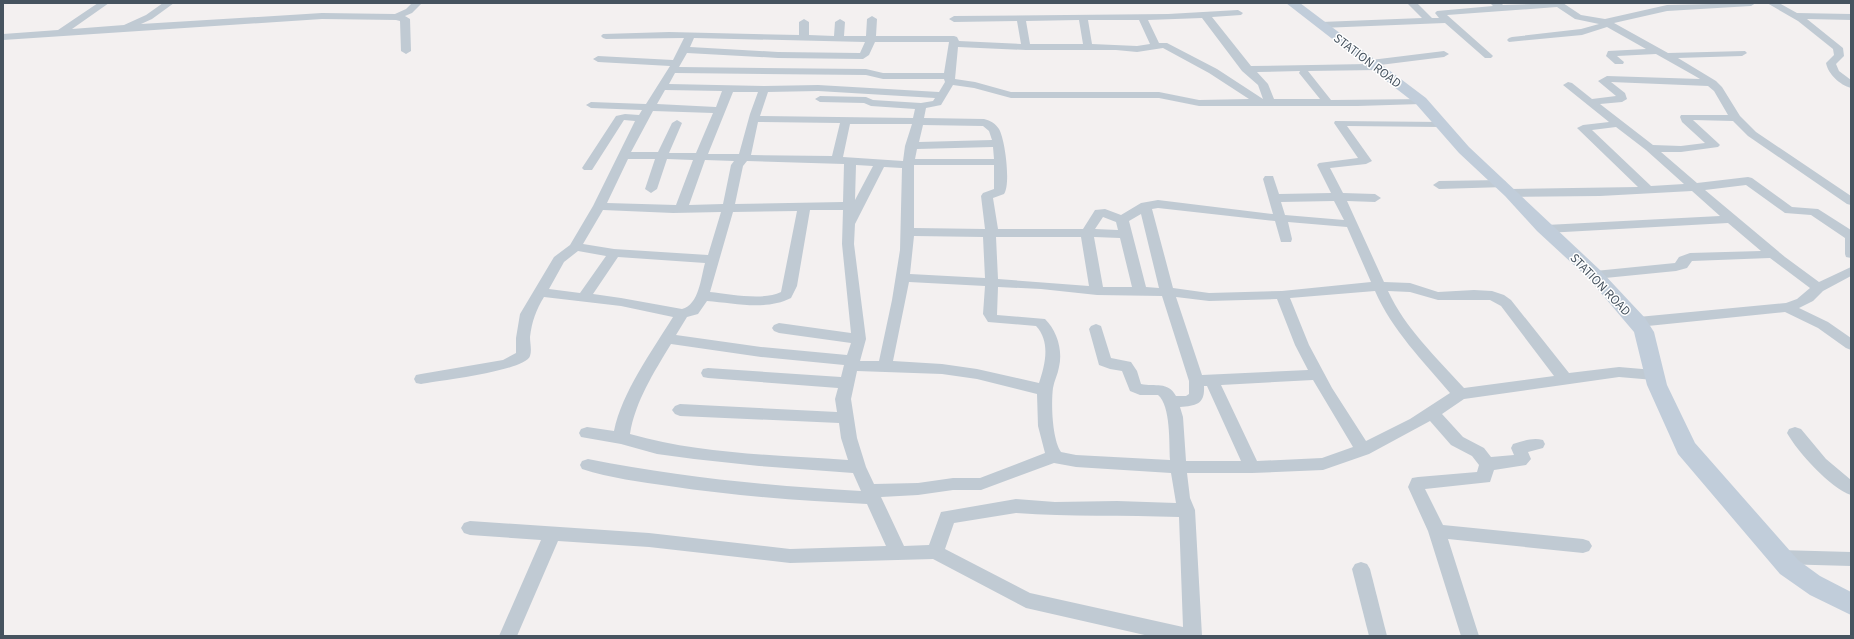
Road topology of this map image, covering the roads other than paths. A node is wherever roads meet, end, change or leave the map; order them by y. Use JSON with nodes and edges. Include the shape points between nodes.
{"nodes":[{"id":1,"x":104,"y":3,"type":"edge"},
{"id":2,"x":169,"y":3,"type":"edge"},
{"id":3,"x":417,"y":3,"type":"edge"},
{"id":4,"x":1292,"y":3,"type":"edge"},
{"id":5,"x":1412,"y":3,"type":"edge"},
{"id":6,"x":1452,"y":3,"type":"edge"},
{"id":7,"x":1751,"y":3,"type":"edge"},
{"id":8,"x":1772,"y":3,"type":"edge"},
{"id":9,"x":1558,"y":4,"type":"edge"},
{"id":10,"x":1498,"y":6,"type":"edge"},
{"id":11,"x":1462,"y":11,"type":"junction"},
{"id":12,"x":1238,"y":14,"type":"dead end"},
{"id":13,"x":1205,"y":15,"type":"junction"},
{"id":14,"x":1795,"y":16,"type":"junction"},
{"id":15,"x":396,"y":17,"type":"junction"},
{"id":16,"x":1142,"y":17,"type":"junction"},
{"id":17,"x":1021,"y":18,"type":"junction"},
{"id":18,"x":1083,"y":18,"type":"junction"},
{"id":19,"x":1851,"y":18,"type":"edge"},
{"id":20,"x":872,"y":19,"type":"dead end"},
{"id":21,"x":954,"y":19,"type":"dead end"},
{"id":22,"x":1447,"y":20,"type":"junction"},
{"id":23,"x":1430,"y":21,"type":"junction"},
{"id":24,"x":804,"y":22,"type":"dead end"},
{"id":25,"x":840,"y":22,"type":"dead end"},
{"id":26,"x":1605,"y":22,"type":"junction"},
{"id":27,"x":1321,"y":25,"type":"junction"},
{"id":28,"x":126,"y":28,"type":"junction"},
{"id":29,"x":61,"y":32,"type":"junction"},
{"id":30,"x":3,"y":36,"type":"edge"},
{"id":31,"x":804,"y":38,"type":"junction"},
{"id":32,"x":839,"y":39,"type":"junction"},
{"id":33,"x":870,"y":39,"type":"junction"},
{"id":34,"x":603,"y":40,"type":"dead end"},
{"id":35,"x":1512,"y":40,"type":"dead end"},
{"id":36,"x":954,"y":42,"type":"junction"},
{"id":37,"x":1156,"y":46,"type":"junction"},
{"id":38,"x":1026,"y":47,"type":"junction"},
{"id":39,"x":1088,"y":47,"type":"junction"},
{"id":40,"x":406,"y":50,"type":"dead end"},
{"id":41,"x":682,"y":53,"type":"junction"},
{"id":42,"x":1742,"y":53,"type":"dead end"},
{"id":43,"x":1444,"y":54,"type":"dead end"},
{"id":44,"x":1662,"y":54,"type":"junction"},
{"id":45,"x":635,"y":56,"type":"dead end"},
{"id":46,"x":1488,"y":56,"type":"dead end"},
{"id":47,"x":598,"y":59,"type":"dead end"},
{"id":48,"x":1619,"y":62,"type":"dead end"},
{"id":49,"x":1374,"y":65,"type":"junction"},
{"id":50,"x":1246,"y":69,"type":"junction"},
{"id":51,"x":1304,"y":73,"type":"dead end"},
{"id":52,"x":876,"y":74,"type":"junction"},
{"id":53,"x":950,"y":79,"type":"junction"},
{"id":54,"x":1712,"y":83,"type":"junction"},
{"id":55,"x":1568,"y":85,"type":"dead end"},
{"id":56,"x":1851,"y":85,"type":"edge"},
{"id":57,"x":660,"y":87,"type":"junction"},
{"id":58,"x":729,"y":88,"type":"junction"},
{"id":59,"x":764,"y":89,"type":"junction"},
{"id":60,"x":871,"y":91,"type":"junction"},
{"id":61,"x":942,"y":96,"type":"junction"},
{"id":62,"x":820,"y":98,"type":"dead end"},
{"id":63,"x":1420,"y":100,"type":"junction"},
{"id":64,"x":1264,"y":102,"type":"junction"},
{"id":65,"x":1328,"y":102,"type":"junction"},
{"id":66,"x":1590,"y":102,"type":"junction"},
{"id":67,"x":591,"y":106,"type":"dead end"},
{"id":68,"x":921,"y":106,"type":"junction"},
{"id":69,"x":720,"y":110,"type":"junction"},
{"id":70,"x":645,"y":113,"type":"junction"},
{"id":71,"x":754,"y":118,"type":"junction"},
{"id":72,"x":1736,"y":118,"type":"junction"},
{"id":73,"x":846,"y":119,"type":"junction"},
{"id":74,"x":919,"y":122,"type":"junction"},
{"id":75,"x":677,"y":123,"type":"dead end"},
{"id":76,"x":1440,"y":124,"type":"junction"},
{"id":77,"x":1618,"y":124,"type":"junction"},
{"id":78,"x":998,"y":142,"type":"junction"},
{"id":79,"x":911,"y":146,"type":"junction"},
{"id":80,"x":1650,"y":148,"type":"junction"},
{"id":81,"x":624,"y":155,"type":"junction"},
{"id":82,"x":662,"y":156,"type":"junction"},
{"id":83,"x":700,"y":158,"type":"junction"},
{"id":84,"x":744,"y":158,"type":"junction"},
{"id":85,"x":844,"y":161,"type":"junction"},
{"id":86,"x":881,"y":162,"type":"junction"},
{"id":87,"x":999,"y":162,"type":"junction"},
{"id":88,"x":909,"y":164,"type":"junction"},
{"id":89,"x":588,"y":168,"type":"dead end"},
{"id":90,"x":1269,"y":179,"type":"dead end"},
{"id":91,"x":1438,"y":185,"type":"dead end"},
{"id":92,"x":1696,"y":187,"type":"junction"},
{"id":93,"x":1506,"y":188,"type":"junction"},
{"id":94,"x":651,"y":189,"type":"dead end"},
{"id":95,"x":1648,"y":190,"type":"junction"},
{"id":96,"x":1339,"y":197,"type":"junction"},
{"id":97,"x":1274,"y":198,"type":"junction"},
{"id":98,"x":1376,"y":198,"type":"dead end"},
{"id":99,"x":1850,"y":199,"type":"edge"},
{"id":100,"x":599,"y":206,"type":"junction"},
{"id":101,"x":849,"y":206,"type":"junction"},
{"id":102,"x":1145,"y":206,"type":"junction"},
{"id":103,"x":728,"y":207,"type":"junction"},
{"id":104,"x":804,"y":207,"type":"junction"},
{"id":105,"x":681,"y":208,"type":"junction"},
{"id":106,"x":1279,"y":218,"type":"junction"},
{"id":107,"x":1731,"y":219,"type":"junction"},
{"id":108,"x":1122,"y":220,"type":"junction"},
{"id":109,"x":850,"y":222,"type":"junction"},
{"id":110,"x":1352,"y":224,"type":"junction"},
{"id":111,"x":1546,"y":229,"type":"junction"},
{"id":112,"x":908,"y":232,"type":"junction"},
{"id":113,"x":1087,"y":232,"type":"junction"},
{"id":114,"x":990,"y":234,"type":"junction"},
{"id":115,"x":1125,"y":234,"type":"junction"},
{"id":116,"x":1286,"y":240,"type":"dead end"},
{"id":117,"x":1851,"y":243,"type":"edge"},
{"id":118,"x":575,"y":247,"type":"junction"},
{"id":119,"x":614,"y":253,"type":"junction"},
{"id":120,"x":1774,"y":254,"type":"junction"},
{"id":121,"x":712,"y":259,"type":"junction"},
{"id":122,"x":1851,"y":271,"type":"edge"},
{"id":123,"x":1595,"y":275,"type":"junction"},
{"id":124,"x":904,"y":278,"type":"junction"},
{"id":125,"x":992,"y":282,"type":"junction"},
{"id":126,"x":1380,"y":286,"type":"junction"},
{"id":127,"x":1818,"y":288,"type":"junction"},
{"id":128,"x":1097,"y":291,"type":"junction"},
{"id":129,"x":541,"y":292,"type":"junction"},
{"id":130,"x":1140,"y":292,"type":"junction"},
{"id":131,"x":1167,"y":292,"type":"junction"},
{"id":132,"x":1282,"y":294,"type":"junction"},
{"id":133,"x":702,"y":296,"type":"junction"},
{"id":134,"x":584,"y":297,"type":"junction"},
{"id":135,"x":1787,"y":307,"type":"junction"},
{"id":136,"x":682,"y":314,"type":"junction"},
{"id":137,"x":1638,"y":322,"type":"junction"},
{"id":138,"x":779,"y":328,"type":"dead end"},
{"id":139,"x":1096,"y":329,"type":"dead end"},
{"id":140,"x":667,"y":339,"type":"junction"},
{"id":141,"x":858,"y":339,"type":"junction"},
{"id":142,"x":1851,"y":345,"type":"edge"},
{"id":143,"x":852,"y":363,"type":"junction"},
{"id":144,"x":885,"y":366,"type":"junction"},
{"id":145,"x":708,"y":373,"type":"dead end"},
{"id":146,"x":1318,"y":375,"type":"junction"},
{"id":147,"x":1654,"y":375,"type":"junction"},
{"id":148,"x":421,"y":379,"type":"dead end"},
{"id":149,"x":1565,"y":379,"type":"junction"},
{"id":150,"x":1212,"y":380,"type":"junction"},
{"id":151,"x":1196,"y":382,"type":"junction"},
{"id":152,"x":847,"y":383,"type":"junction"},
{"id":153,"x":1045,"y":390,"type":"junction"},
{"id":154,"x":1460,"y":394,"type":"junction"},
{"id":155,"x":1171,"y":402,"type":"junction"},
{"id":156,"x":680,"y":410,"type":"dead end"},
{"id":157,"x":1431,"y":412,"type":"junction"},
{"id":158,"x":846,"y":418,"type":"junction"},
{"id":159,"x":587,"y":433,"type":"dead end"},
{"id":160,"x":1795,"y":433,"type":"dead end"},
{"id":161,"x":621,"y":438,"type":"junction"},
{"id":162,"x":1537,"y":444,"type":"dead end"},
{"id":163,"x":1363,"y":450,"type":"junction"},
{"id":164,"x":1055,"y":456,"type":"junction"},
{"id":165,"x":1487,"y":464,"type":"junction"},
{"id":166,"x":588,"y":465,"type":"dead end"},
{"id":167,"x":1178,"y":467,"type":"junction"},
{"id":168,"x":1252,"y":467,"type":"junction"},
{"id":169,"x":858,"y":468,"type":"junction"},
{"id":170,"x":1851,"y":489,"type":"edge"},
{"id":171,"x":871,"y":495,"type":"junction"},
{"id":172,"x":1187,"y":510,"type":"junction"},
{"id":173,"x":470,"y":528,"type":"dead end"},
{"id":174,"x":1437,"y":531,"type":"junction"},
{"id":175,"x":552,"y":534,"type":"junction"},
{"id":176,"x":1583,"y":546,"type":"dead end"},
{"id":177,"x":898,"y":552,"type":"junction"},
{"id":178,"x":935,"y":552,"type":"junction"},
{"id":179,"x":1779,"y":557,"type":"junction"},
{"id":180,"x":1851,"y":559,"type":"edge"},
{"id":181,"x":1362,"y":568,"type":"dead end"},
{"id":182,"x":1851,"y":604,"type":"edge"},
{"id":183,"x":508,"y":636,"type":"edge"},
{"id":184,"x":1186,"y":636,"type":"edge"},
{"id":185,"x":1193,"y":636,"type":"edge"},
{"id":186,"x":1378,"y":636,"type":"edge"},
{"id":187,"x":1470,"y":636,"type":"edge"}],
"edges":[{"from":1,"to":29,"type":"street"},
{"from":2,"to":28,"type":"street","via":[[149,17]]},
{"from":3,"to":15,"type":"street","via":[[409,11]]},
{"from":4,"to":27,"type":"main road","name":"STATION ROAD"},
{"from":5,"to":23,"type":"street"},
{"from":6,"to":11,"type":"street"},
{"from":7,"to":26,"type":"street","via":[[1667,8]]},
{"from":8,"to":14,"type":"street"},
{"from":9,"to":10,"type":"street"},
{"from":9,"to":26,"type":"street","via":[[1578,17]]},
{"from":10,"to":11,"type":"street"},
{"from":11,"to":22,"type":"street","via":[[1440,13]]},
{"from":12,"to":13,"type":"street"},
{"from":13,"to":16,"type":"street"},
{"from":13,"to":50,"type":"street"},
{"from":14,"to":19,"type":"street"},
{"from":14,"to":56,"type":"street","via":[[1838,48],[1839,56],[1831,63],[1832,68]]},
{"from":15,"to":28,"type":"street","via":[[322,16]]},
{"from":15,"to":40,"type":"street","via":[[405,19]]},
{"from":16,"to":18,"type":"street"},
{"from":16,"to":37,"type":"street"},
{"from":17,"to":18,"type":"street"},
{"from":17,"to":21,"type":"street"},
{"from":17,"to":38,"type":"street"},
{"from":18,"to":39,"type":"street"},
{"from":20,"to":33,"type":"street"},
{"from":22,"to":23,"type":"street"},
{"from":22,"to":46,"type":"street"},
{"from":23,"to":27,"type":"street"},
{"from":24,"to":31,"type":"street"},
{"from":25,"to":32,"type":"street"},
{"from":26,"to":35,"type":"street","via":[[1603,26],[1582,32]]},
{"from":26,"to":44,"type":"street"},
{"from":27,"to":49,"type":"main road","name":"STATION ROAD"},
{"from":28,"to":29,"type":"street"},
{"from":29,"to":30,"type":"street"},
{"from":31,"to":32,"type":"street"},
{"from":31,"to":41,"type":"street"},
{"from":32,"to":33,"type":"street"},
{"from":33,"to":36,"type":"street"},
{"from":33,"to":41,"type":"street","via":[[866,54],[858,57]]},
{"from":34,"to":41,"type":"street"},
{"from":36,"to":38,"type":"street"},
{"from":36,"to":53,"type":"street"},
{"from":37,"to":39,"type":"street","via":[[1137,49]]},
{"from":37,"to":64,"type":"street","via":[[1168,46]]},
{"from":38,"to":39,"type":"street"},
{"from":41,"to":45,"type":"street"},
{"from":41,"to":47,"type":"street"},
{"from":41,"to":52,"type":"street"},
{"from":41,"to":57,"type":"street"},
{"from":42,"to":44,"type":"street"},
{"from":43,"to":49,"type":"street"},
{"from":44,"to":48,"type":"street","via":[[1611,53]]},
{"from":44,"to":54,"type":"street"},
{"from":49,"to":50,"type":"street"},
{"from":49,"to":63,"type":"main road","name":"STATION ROAD"},
{"from":50,"to":64,"type":"street","via":[[1263,84]]},
{"from":51,"to":65,"type":"street"},
{"from":52,"to":53,"type":"street"},
{"from":52,"to":60,"type":"street"},
{"from":53,"to":61,"type":"street"},
{"from":53,"to":64,"type":"street","via":[[1011,95],[1159,95],[1199,103]]},
{"from":54,"to":66,"type":"street","via":[[1607,79],[1603,81],[1621,95],[1622,99]]},
{"from":54,"to":72,"type":"street"},
{"from":55,"to":66,"type":"street"},
{"from":57,"to":58,"type":"street"},
{"from":57,"to":70,"type":"street"},
{"from":58,"to":59,"type":"street"},
{"from":58,"to":69,"type":"street"},
{"from":59,"to":60,"type":"street","via":[[818,88]]},
{"from":59,"to":71,"type":"street"},
{"from":60,"to":61,"type":"street"},
{"from":61,"to":68,"type":"street","via":[[935,104]]},
{"from":62,"to":68,"type":"street"},
{"from":63,"to":65,"type":"street"},
{"from":63,"to":76,"type":"main road","name":"STATION ROAD"},
{"from":64,"to":65,"type":"street"},
{"from":66,"to":77,"type":"street"},
{"from":67,"to":70,"type":"street"},
{"from":68,"to":74,"type":"street"},
{"from":69,"to":70,"type":"street"},
{"from":69,"to":83,"type":"street"},
{"from":70,"to":81,"type":"street"},
{"from":70,"to":89,"type":"street","via":[[620,118]]},
{"from":71,"to":73,"type":"street"},
{"from":71,"to":84,"type":"street"},
{"from":72,"to":80,"type":"street","via":[[1685,117],[1714,145],[1681,149]]},
{"from":72,"to":99,"type":"street","via":[[1762,141]]},
{"from":73,"to":74,"type":"street"},
{"from":73,"to":85,"type":"street"},
{"from":74,"to":78,"type":"street","via":[[982,122],[992,126]]},
{"from":74,"to":79,"type":"street"},
{"from":75,"to":82,"type":"street"},
{"from":76,"to":93,"type":"main road","name":"STATION ROAD"},
{"from":76,"to":96,"type":"street","via":[[1339,123],[1366,161],[1323,165]]},
{"from":77,"to":80,"type":"street"},
{"from":77,"to":95,"type":"street","via":[[1584,128]]},
{"from":78,"to":79,"type":"street"},
{"from":78,"to":87,"type":"street"},
{"from":79,"to":88,"type":"street"},
{"from":80,"to":92,"type":"street"},
{"from":81,"to":82,"type":"street"},
{"from":81,"to":100,"type":"street"},
{"from":82,"to":83,"type":"street"},
{"from":82,"to":94,"type":"street"},
{"from":83,"to":84,"type":"street"},
{"from":83,"to":105,"type":"street"},
{"from":84,"to":85,"type":"street"},
{"from":84,"to":103,"type":"street","via":[[737,165]]},
{"from":85,"to":86,"type":"street"},
{"from":85,"to":101,"type":"street"},
{"from":86,"to":88,"type":"street"},
{"from":86,"to":109,"type":"street"},
{"from":87,"to":88,"type":"street"},
{"from":87,"to":114,"type":"street","via":[[1001,189],[987,196]]},
{"from":88,"to":112,"type":"street"},
{"from":90,"to":97,"type":"street"},
{"from":91,"to":93,"type":"street"},
{"from":92,"to":95,"type":"street"},
{"from":92,"to":107,"type":"street"},
{"from":92,"to":117,"type":"street","via":[[1748,181],[1788,210],[1814,212]]},
{"from":93,"to":95,"type":"street","via":[[1588,193]]},
{"from":93,"to":111,"type":"main road","name":"STATION ROAD"},
{"from":96,"to":97,"type":"street"},
{"from":96,"to":98,"type":"street"},
{"from":96,"to":110,"type":"street"},
{"from":97,"to":106,"type":"street"},
{"from":100,"to":105,"type":"street"},
{"from":100,"to":118,"type":"street"},
{"from":101,"to":104,"type":"street"},
{"from":101,"to":109,"type":"street"},
{"from":102,"to":106,"type":"street","via":[[1172,205]]},
{"from":102,"to":108,"type":"street"},
{"from":102,"to":131,"type":"street"},
{"from":103,"to":104,"type":"street"},
{"from":103,"to":105,"type":"street"},
{"from":103,"to":121,"type":"street"},
{"from":104,"to":133,"type":"street","via":[[787,294],[757,301]]},
{"from":106,"to":110,"type":"street"},
{"from":106,"to":116,"type":"street"},
{"from":107,"to":111,"type":"street"},
{"from":107,"to":120,"type":"street"},
{"from":108,"to":113,"type":"street","via":[[1099,213]]},
{"from":108,"to":115,"type":"street"},
{"from":109,"to":141,"type":"street","via":[[848,244]]},
{"from":110,"to":126,"type":"street"},
{"from":111,"to":123,"type":"main road","name":"STATION ROAD"},
{"from":112,"to":114,"type":"street"},
{"from":112,"to":124,"type":"street"},
{"from":113,"to":114,"type":"street"},
{"from":113,"to":115,"type":"street"},
{"from":113,"to":128,"type":"street"},
{"from":114,"to":125,"type":"street"},
{"from":115,"to":130,"type":"street"},
{"from":118,"to":119,"type":"street"},
{"from":118,"to":129,"type":"street","via":[[559,260]]},
{"from":119,"to":121,"type":"street"},
{"from":119,"to":134,"type":"street"},
{"from":120,"to":123,"type":"street","via":[[1690,257],[1679,266]]},
{"from":120,"to":127,"type":"street"},
{"from":121,"to":133,"type":"street"},
{"from":122,"to":127,"type":"street"},
{"from":123,"to":137,"type":"main road","name":"STATION ROAD"},
{"from":124,"to":125,"type":"street"},
{"from":124,"to":144,"type":"street"},
{"from":125,"to":128,"type":"street"},
{"from":125,"to":153,"type":"street","via":[[990,314],[993,319],[1034,321],[1046,327],[1053,359]]},
{"from":126,"to":132,"type":"street"},
{"from":126,"to":149,"type":"street","via":[[1409,287],[1438,296],[1498,296]]},
{"from":126,"to":154,"type":"street","via":[[1390,310],[1406,332]]},
{"from":127,"to":135,"type":"street","via":[[1808,298]]},
{"from":128,"to":130,"type":"street"},
{"from":129,"to":134,"type":"street"},
{"from":129,"to":148,"type":"street","via":[[527,314],[523,355],[507,364]]},
{"from":130,"to":131,"type":"street"},
{"from":131,"to":132,"type":"street","via":[[1209,298]]},
{"from":131,"to":151,"type":"street"},
{"from":132,"to":146,"type":"street","via":[[1302,345]]},
{"from":133,"to":136,"type":"street","via":[[693,311]]},
{"from":134,"to":136,"type":"street"},
{"from":135,"to":137,"type":"street"},
{"from":135,"to":142,"type":"street","via":[[1823,325]]},
{"from":136,"to":140,"type":"street"},
{"from":137,"to":147,"type":"main road","name":"STATION ROAD","via":[[1644,332]]},
{"from":138,"to":141,"type":"street"},
{"from":139,"to":155,"type":"street","via":[[1104,361],[1126,366],[1135,387],[1142,390],[1163,390]]},
{"from":140,"to":143,"type":"street"},
{"from":140,"to":161,"type":"street","via":[[626,416]]},
{"from":141,"to":143,"type":"street"},
{"from":143,"to":144,"type":"street"},
{"from":143,"to":152,"type":"street"},
{"from":144,"to":153,"type":"street","via":[[977,374]]},
{"from":145,"to":152,"type":"street"},
{"from":146,"to":150,"type":"street"},
{"from":146,"to":163,"type":"street"},
{"from":147,"to":149,"type":"street","via":[[1620,372]]},
{"from":147,"to":179,"type":"main road","name":"STATION ROAD","via":[[1686,448]]},
{"from":149,"to":154,"type":"street","via":[[1517,388]]},
{"from":150,"to":151,"type":"street"},
{"from":150,"to":168,"type":"street"},
{"from":151,"to":155,"type":"street","via":[[1197,396],[1189,402]]},
{"from":152,"to":158,"type":"street","via":[[843,399]]},
{"from":153,"to":164,"type":"street","via":[[1047,438]]},
{"from":154,"to":157,"type":"street"},
{"from":155,"to":167,"type":"street","via":[[1175,417]]},
{"from":156,"to":158,"type":"street"},
{"from":157,"to":163,"type":"street","via":[[1416,423]]},
{"from":157,"to":165,"type":"street","via":[[1457,440],[1478,452]]},
{"from":158,"to":169,"type":"street"},
{"from":159,"to":161,"type":"street"},
{"from":160,"to":170,"type":"street","via":[[1812,456]]},
{"from":161,"to":169,"type":"street","via":[[657,448],[694,453]]},
{"from":162,"to":165,"type":"street","via":[[1520,448],[1523,459],[1520,461]]},
{"from":163,"to":168,"type":"street","via":[[1323,464]]},
{"from":164,"to":167,"type":"street","via":[[1076,461]]},
{"from":164,"to":171,"type":"street","via":[[981,484],[953,484]]},
{"from":165,"to":174,"type":"street","via":[[1484,478],[1418,483],[1416,487]]},
{"from":166,"to":171,"type":"street","via":[[653,478],[761,492]]},
{"from":167,"to":168,"type":"street"},
{"from":167,"to":172,"type":"street","via":[[1182,498]]},
{"from":169,"to":171,"type":"street"},
{"from":171,"to":177,"type":"street"},
{"from":172,"to":178,"type":"street","via":[[1055,509],[1016,506],[947,517]]},
{"from":172,"to":185,"type":"street"},
{"from":173,"to":175,"type":"street"},
{"from":174,"to":176,"type":"street"},
{"from":174,"to":187,"type":"street"},
{"from":175,"to":177,"type":"street","via":[[649,540],[790,556]]},
{"from":175,"to":183,"type":"street"},
{"from":177,"to":178,"type":"street"},
{"from":178,"to":184,"type":"street","via":[[1026,600]]},
{"from":179,"to":180,"type":"street"},
{"from":179,"to":182,"type":"main road","name":"STATION ROAD","via":[[1799,576]]},
{"from":181,"to":186,"type":"street"}]}
